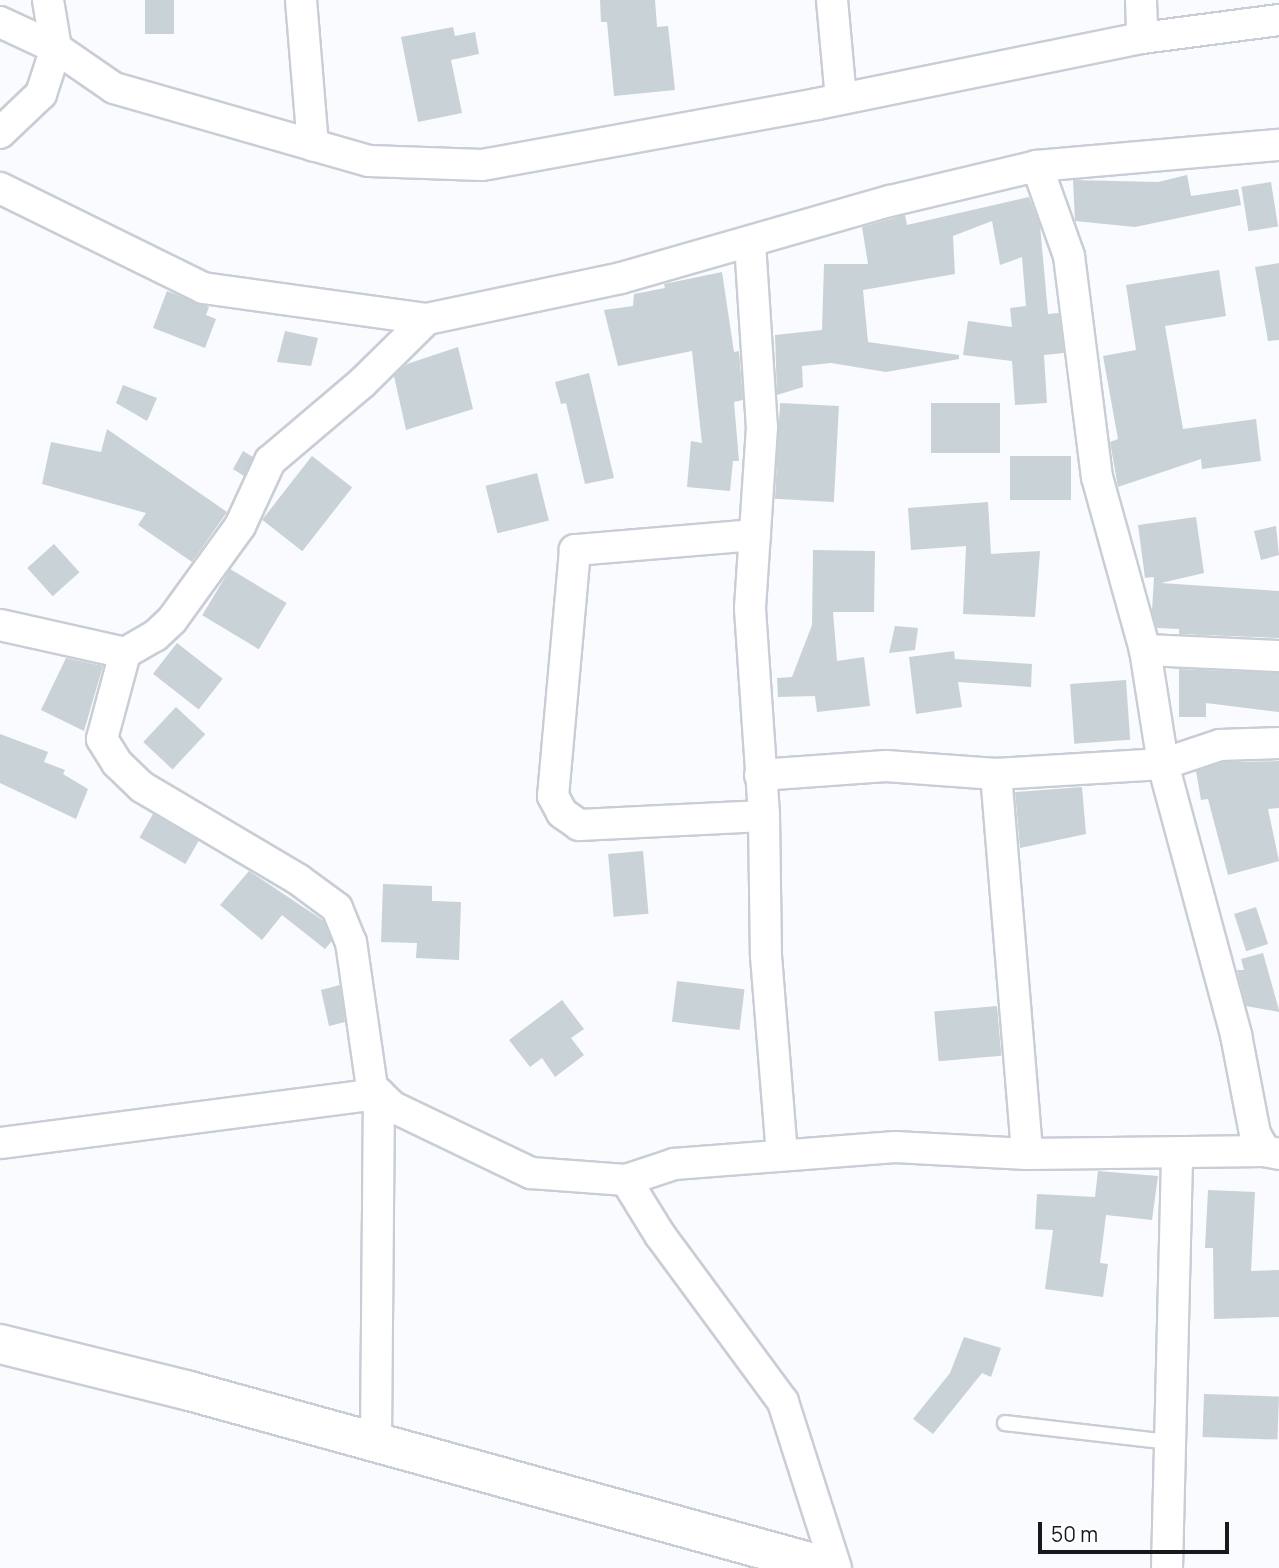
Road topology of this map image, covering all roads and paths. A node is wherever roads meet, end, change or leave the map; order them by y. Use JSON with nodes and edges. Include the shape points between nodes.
{"nodes":[{"id":1,"x":48,"y":0,"type":"edge"},
{"id":2,"x":301,"y":0,"type":"edge"},
{"id":3,"x":832,"y":0,"type":"edge"},
{"id":4,"x":1141,"y":0,"type":"edge"},
{"id":5,"x":1279,"y":20,"type":"edge"},
{"id":6,"x":0,"y":22,"type":"edge"},
{"id":7,"x":1142,"y":38,"type":"junction"},
{"id":8,"x":56,"y":48,"type":"junction"},
{"id":9,"x":841,"y":99,"type":"junction"},
{"id":10,"x":0,"y":133,"type":"edge"},
{"id":11,"x":313,"y":145,"type":"junction"},
{"id":12,"x":1279,"y":145,"type":"edge"},
{"id":13,"x":1037,"y":166,"type":"junction"},
{"id":14,"x":0,"y":188,"type":"edge"},
{"id":15,"x":750,"y":243,"type":"junction"},
{"id":16,"x":427,"y":319,"type":"junction"},
{"id":17,"x":755,"y":535,"type":"junction"},
{"id":18,"x":0,"y":625,"type":"edge"},
{"id":19,"x":1145,"y":650,"type":"junction"},
{"id":20,"x":125,"y":653,"type":"junction"},
{"id":21,"x":1279,"y":656,"type":"edge"},
{"id":22,"x":1279,"y":743,"type":"edge"},
{"id":23,"x":1163,"y":764,"type":"junction"},
{"id":24,"x":996,"y":774,"type":"junction"},
{"id":25,"x":760,"y":775,"type":"junction"},
{"id":26,"x":764,"y":816,"type":"junction"},
{"id":27,"x":379,"y":1094,"type":"junction"},
{"id":28,"x":0,"y":1143,"type":"edge"},
{"id":29,"x":1177,"y":1153,"type":"junction"},
{"id":30,"x":1272,"y":1153,"type":"edge"},
{"id":31,"x":1027,"y":1154,"type":"junction"},
{"id":32,"x":782,"y":1155,"type":"junction"},
{"id":33,"x":626,"y":1180,"type":"junction"},
{"id":34,"x":0,"y":1344,"type":"edge"},
{"id":35,"x":1005,"y":1423,"type":"dead end"},
{"id":36,"x":376,"y":1442,"type":"junction"},
{"id":37,"x":1170,"y":1443,"type":"junction"},
{"id":38,"x":834,"y":1568,"type":"edge"},
{"id":39,"x":1167,"y":1568,"type":"edge"}],
"edges":[{"from":1,"to":8,"type":"street"},
{"from":2,"to":11,"type":"street"},
{"from":3,"to":9,"type":"street"},
{"from":4,"to":7,"type":"street"},
{"from":5,"to":7,"type":"street"},
{"from":6,"to":8,"type":"street"},
{"from":7,"to":9,"type":"street"},
{"from":8,"to":10,"type":"street","via":[[41,94]]},
{"from":8,"to":11,"type":"street","via":[[114,88]]},
{"from":9,"to":11,"type":"street","via":[[482,165],[369,161]]},
{"from":12,"to":13,"type":"street"},
{"from":13,"to":15,"type":"street","via":[[890,201]]},
{"from":13,"to":19,"type":"street","via":[[1069,256],[1097,477]]},
{"from":14,"to":16,"type":"street","via":[[203,288]]},
{"from":15,"to":16,"type":"street","via":[[621,278]]},
{"from":15,"to":17,"type":"street","via":[[762,427]]},
{"from":16,"to":20,"type":"street","via":[[362,383],[270,461],[240,526],[179,611],[155,636]]},
{"from":17,"to":25,"type":"street","via":[[750,609]]},
{"from":17,"to":26,"type":"street","via":[[575,550],[553,796],[562,813],[579,825]]},
{"from":18,"to":20,"type":"street"},
{"from":19,"to":21,"type":"street"},
{"from":19,"to":23,"type":"street"},
{"from":20,"to":27,"type":"street","via":[[102,739],[117,763],[142,787],[299,880],[337,908],[351,942],[372,1087]]},
{"from":22,"to":23,"type":"street","via":[[1220,745]]},
{"from":23,"to":24,"type":"street"},
{"from":23,"to":30,"type":"street","via":[[1236,1035],[1255,1134]]},
{"from":24,"to":25,"type":"street","via":[[886,766]]},
{"from":24,"to":31,"type":"street"},
{"from":25,"to":26,"type":"street"},
{"from":26,"to":32,"type":"street","via":[[766,956]]},
{"from":27,"to":28,"type":"street"},
{"from":27,"to":33,"type":"street","via":[[393,1107],[531,1173]]},
{"from":27,"to":36,"type":"street"},
{"from":29,"to":30,"type":"street"},
{"from":29,"to":31,"type":"street"},
{"from":29,"to":37,"type":"street"},
{"from":31,"to":32,"type":"street","via":[[895,1147]]},
{"from":32,"to":33,"type":"street","via":[[674,1164]]},
{"from":33,"to":38,"type":"street","via":[[660,1235],[783,1402]]},
{"from":34,"to":36,"type":"street"},
{"from":35,"to":37,"type":"lane"},
{"from":36,"to":38,"type":"street"},
{"from":37,"to":39,"type":"street"}]}
